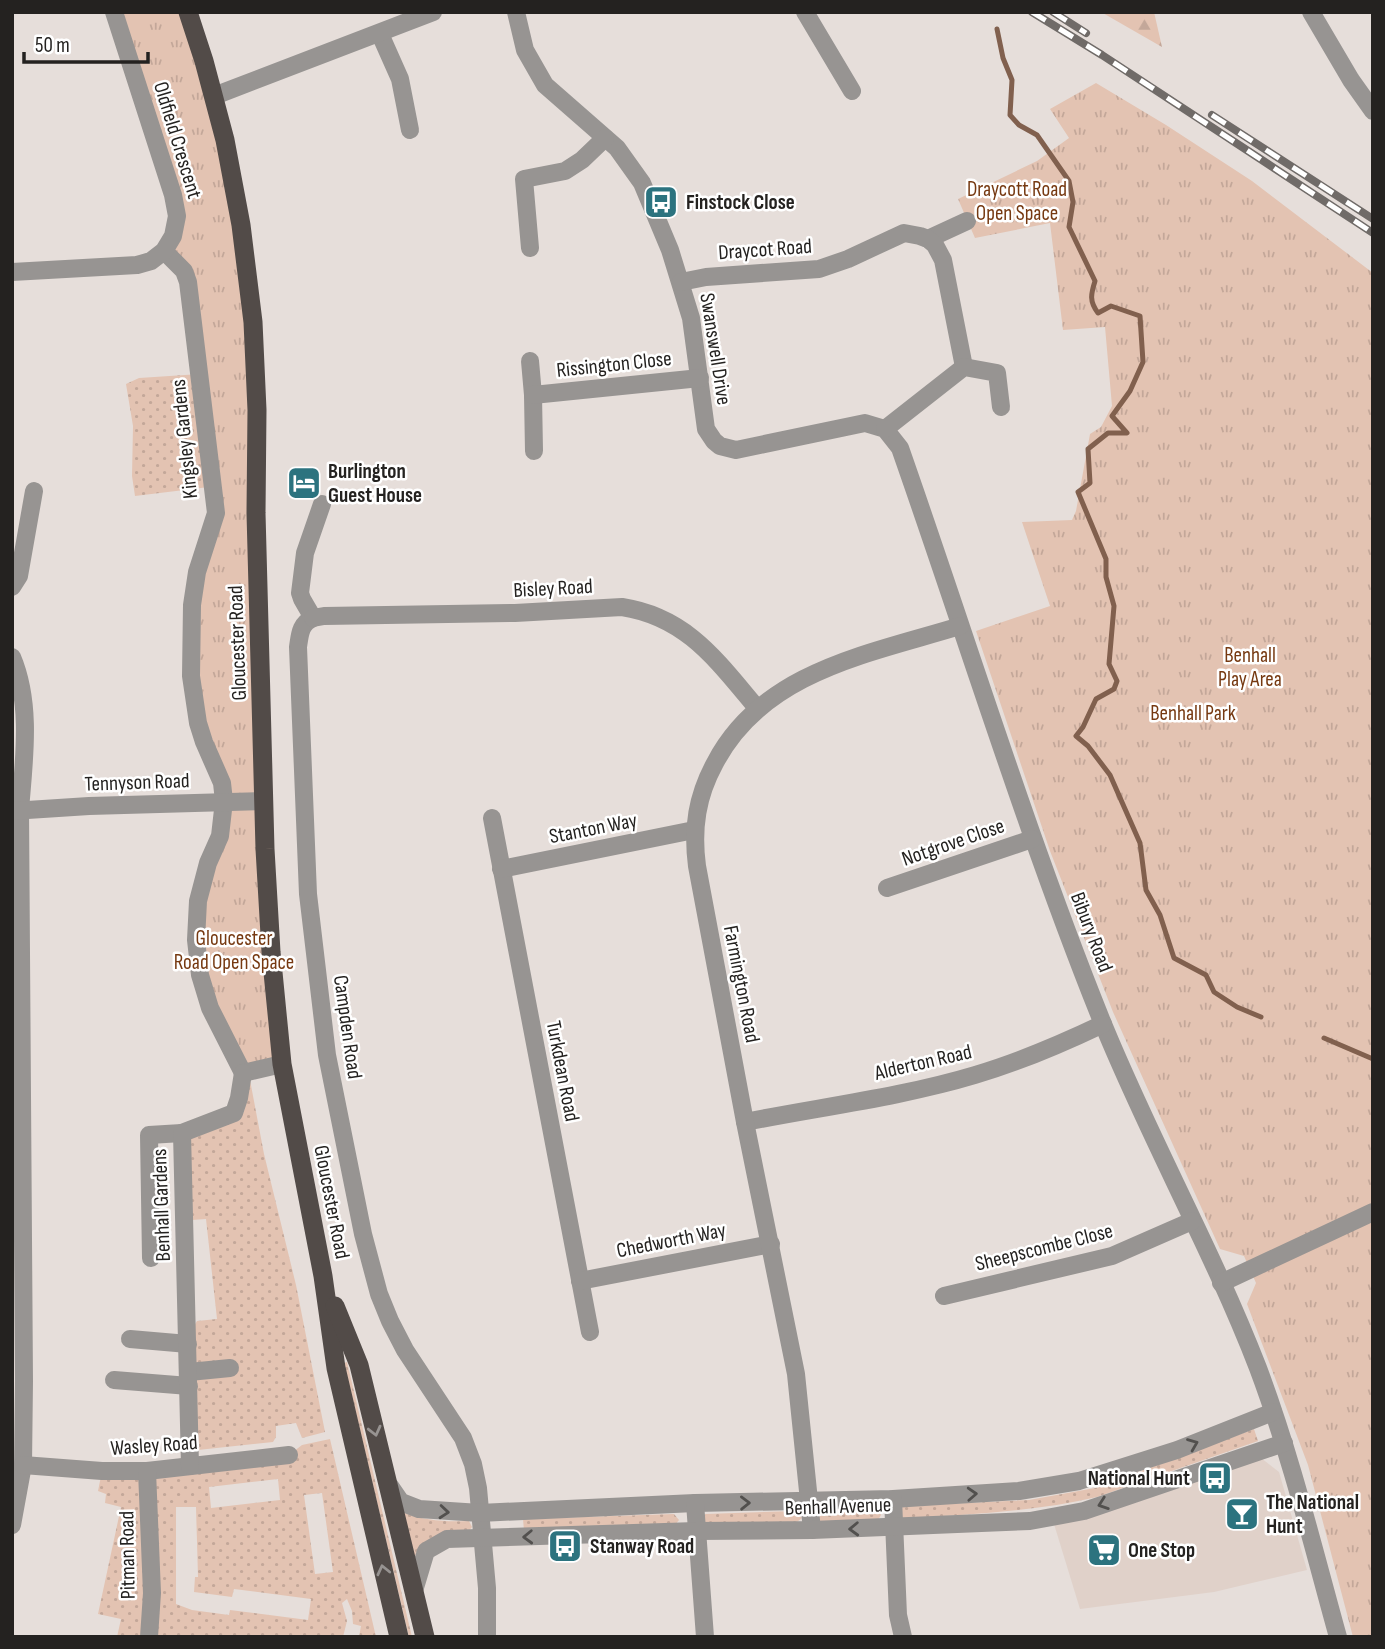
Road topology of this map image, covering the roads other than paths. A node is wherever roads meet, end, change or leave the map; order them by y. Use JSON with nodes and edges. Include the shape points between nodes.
{"nodes":[{"id":1,"x":114,"y":12,"type":"edge"},
{"id":2,"x":188,"y":12,"type":"edge"},
{"id":3,"x":433,"y":12,"type":"edge"},
{"id":4,"x":516,"y":12,"type":"edge"},
{"id":5,"x":805,"y":12,"type":"edge"},
{"id":6,"x":1311,"y":12,"type":"edge"},
{"id":7,"x":414,"y":16,"type":"edge"},
{"id":8,"x":380,"y":34,"type":"junction"},
{"id":9,"x":852,"y":91,"type":"dead end"},
{"id":10,"x":214,"y":96,"type":"junction"},
{"id":11,"x":1373,"y":111,"type":"edge"},
{"id":12,"x":410,"y":130,"type":"dead end"},
{"id":13,"x":605,"y":138,"type":"junction"},
{"id":14,"x":968,"y":221,"type":"dead end"},
{"id":15,"x":928,"y":239,"type":"junction"},
{"id":16,"x":530,"y":248,"type":"dead end"},
{"id":17,"x":164,"y":251,"type":"junction"},
{"id":18,"x":12,"y":272,"type":"edge"},
{"id":19,"x":681,"y":282,"type":"junction"},
{"id":20,"x":530,"y":361,"type":"dead end"},
{"id":21,"x":964,"y":367,"type":"junction"},
{"id":22,"x":700,"y":378,"type":"junction"},
{"id":23,"x":533,"y":395,"type":"junction"},
{"id":24,"x":1001,"y":407,"type":"dead end"},
{"id":25,"x":885,"y":429,"type":"junction"},
{"id":26,"x":534,"y":451,"type":"dead end"},
{"id":27,"x":34,"y":491,"type":"dead end"},
{"id":28,"x":322,"y":505,"type":"dead end"},
{"id":29,"x":12,"y":587,"type":"edge"},
{"id":30,"x":313,"y":618,"type":"junction"},
{"id":31,"x":960,"y":626,"type":"junction"},
{"id":32,"x":12,"y":657,"type":"edge"},
{"id":33,"x":757,"y":708,"type":"junction"},
{"id":34,"x":224,"y":801,"type":"junction"},
{"id":35,"x":264,"y":801,"type":"junction"},
{"id":36,"x":16,"y":811,"type":"edge"},
{"id":37,"x":492,"y":818,"type":"dead end"},
{"id":38,"x":694,"y":831,"type":"junction"},
{"id":39,"x":1032,"y":839,"type":"junction"},
{"id":40,"x":502,"y":869,"type":"junction"},
{"id":41,"x":887,"y":888,"type":"dead end"},
{"id":42,"x":1103,"y":1024,"type":"junction"},
{"id":43,"x":282,"y":1064,"type":"junction"},
{"id":44,"x":243,"y":1073,"type":"junction"},
{"id":45,"x":745,"y":1122,"type":"junction"},
{"id":46,"x":182,"y":1133,"type":"junction"},
{"id":47,"x":18,"y":1156,"type":"edge"},
{"id":48,"x":1373,"y":1212,"type":"edge"},
{"id":49,"x":1192,"y":1221,"type":"junction"},
{"id":50,"x":771,"y":1244,"type":"junction"},
{"id":51,"x":151,"y":1258,"type":"dead end"},
{"id":52,"x":323,"y":1276,"type":"junction"},
{"id":53,"x":580,"y":1281,"type":"junction"},
{"id":54,"x":1221,"y":1283,"type":"junction"},
{"id":55,"x":944,"y":1296,"type":"dead end"},
{"id":56,"x":590,"y":1332,"type":"dead end"},
{"id":57,"x":130,"y":1339,"type":"dead end"},
{"id":58,"x":188,"y":1344,"type":"junction"},
{"id":59,"x":230,"y":1368,"type":"dead end"},
{"id":60,"x":189,"y":1379,"type":"junction"},
{"id":61,"x":114,"y":1380,"type":"dead end"},
{"id":62,"x":1273,"y":1412,"type":"junction"},
{"id":63,"x":18,"y":1426,"type":"edge"},
{"id":64,"x":1284,"y":1443,"type":"junction"},
{"id":65,"x":289,"y":1455,"type":"dead end"},
{"id":66,"x":23,"y":1465,"type":"junction"},
{"id":67,"x":190,"y":1466,"type":"junction"},
{"id":68,"x":147,"y":1471,"type":"junction"},
{"id":69,"x":388,"y":1483,"type":"junction"},
{"id":70,"x":893,"y":1499,"type":"junction"},
{"id":71,"x":809,"y":1502,"type":"junction"},
{"id":72,"x":695,"y":1503,"type":"junction"},
{"id":73,"x":480,"y":1513,"type":"junction"},
{"id":74,"x":12,"y":1525,"type":"edge"},
{"id":75,"x":895,"y":1527,"type":"junction"},
{"id":76,"x":812,"y":1530,"type":"junction"},
{"id":77,"x":696,"y":1531,"type":"junction"},
{"id":78,"x":482,"y":1539,"type":"junction"},
{"id":79,"x":414,"y":1591,"type":"junction"},
{"id":80,"x":150,"y":1636,"type":"edge"},
{"id":81,"x":399,"y":1637,"type":"edge"},
{"id":82,"x":425,"y":1637,"type":"edge"},
{"id":83,"x":486,"y":1637,"type":"edge"},
{"id":84,"x":705,"y":1637,"type":"edge"},
{"id":85,"x":903,"y":1637,"type":"edge"},
{"id":86,"x":1338,"y":1637,"type":"edge"}],
"edges":[{"from":1,"to":17,"type":"street","name":"Oldfield Crescent","via":[[176,206],[175,227]]},
{"from":2,"to":10,"type":"highway","name":"Gloucester Road"},
{"from":3,"to":7,"type":"street"},
{"from":4,"to":13,"type":"street","name":"Swanswell Drive","via":[[537,75]]},
{"from":5,"to":9,"type":"street"},
{"from":6,"to":11,"type":"street"},
{"from":7,"to":8,"type":"street"},
{"from":8,"to":10,"type":"street"},
{"from":8,"to":12,"type":"street","via":[[400,79]]},
{"from":10,"to":35,"type":"highway","name":"Gloucester Road","via":[[241,225],[253,335]]},
{"from":13,"to":16,"type":"street","via":[[565,171],[524,179]]},
{"from":13,"to":19,"type":"street","name":"Swanswell Drive","via":[[642,183]]},
{"from":14,"to":15,"type":"street","name":"Draycot Road"},
{"from":15,"to":19,"type":"street","name":"Draycot Road","via":[[904,233],[820,269],[706,276]]},
{"from":15,"to":21,"type":"street","via":[[943,260]]},
{"from":17,"to":18,"type":"street","via":[[137,265]]},
{"from":17,"to":34,"type":"street","name":"Kingsley Gardens","via":[[184,271],[188,282],[216,513],[197,572],[190,648],[198,723],[222,783]]},
{"from":19,"to":22,"type":"street","name":"Swanswell Drive"},
{"from":20,"to":23,"type":"street","name":"Rissington Close"},
{"from":21,"to":24,"type":"street","via":[[997,373]]},
{"from":21,"to":25,"type":"street"},
{"from":22,"to":23,"type":"street","name":"Rissington Close"},
{"from":22,"to":25,"type":"street","name":"Swanswell Drive","via":[[706,429],[728,450],[856,424]]},
{"from":23,"to":26,"type":"street","name":"Rissington Close"},
{"from":25,"to":31,"type":"street","name":"Bibury Road","via":[[900,448]]},
{"from":27,"to":29,"type":"street","via":[[19,576]]},
{"from":28,"to":30,"type":"street","via":[[305,553],[300,593]]},
{"from":30,"to":33,"type":"street","name":"Bisley Road","via":[[635,609],[661,617],[694,638]]},
{"from":30,"to":73,"type":"street","name":"Campden Road","via":[[300,630],[298,647],[308,894],[327,1055],[379,1294],[405,1350],[463,1438],[476,1476]]},
{"from":31,"to":33,"type":"street","name":"Farmington Road","via":[[809,674]]},
{"from":31,"to":39,"type":"street","name":"Bibury Road"},
{"from":32,"to":36,"type":"street","via":[[21,682],[24,723]]},
{"from":33,"to":38,"type":"street","name":"Farmington Road","via":[[730,738],[710,773]]},
{"from":34,"to":35,"type":"street","name":"Tennyson Road"},
{"from":34,"to":36,"type":"street","name":"Tennyson Road"},
{"from":34,"to":44,"type":"street","name":"Kingsley Gardens","via":[[220,836],[198,901],[196,940],[210,1008]]},
{"from":35,"to":43,"type":"highway","name":"Gloucester Road"},
{"from":36,"to":47,"type":"street"},
{"from":37,"to":40,"type":"street","name":"Turkdean Road"},
{"from":38,"to":40,"type":"street","name":"Stanton Way"},
{"from":38,"to":45,"type":"street","name":"Farmington Road"},
{"from":39,"to":41,"type":"street","name":"Notgrove Close"},
{"from":39,"to":42,"type":"street","name":"Bibury Road"},
{"from":40,"to":53,"type":"street","name":"Turkdean Road"},
{"from":42,"to":45,"type":"street","name":"Alderton Road","via":[[974,1075]]},
{"from":42,"to":49,"type":"street","name":"Bibury Road"},
{"from":43,"to":44,"type":"street"},
{"from":43,"to":52,"type":"highway","name":"Gloucester Road"},
{"from":44,"to":46,"type":"street","name":"Benhall Gardens","via":[[234,1113]]},
{"from":45,"to":50,"type":"street","name":"Farmington Road"},
{"from":46,"to":51,"type":"street","via":[[149,1135]]},
{"from":46,"to":58,"type":"street","name":"Benhall Gardens"},
{"from":47,"to":63,"type":"street"},
{"from":48,"to":54,"type":"street"},
{"from":49,"to":54,"type":"street","name":"Bibury Road"},
{"from":49,"to":55,"type":"street","name":"Sheepscombe Close","via":[[1112,1256]]},
{"from":50,"to":53,"type":"street","name":"Chedworth Way"},
{"from":50,"to":71,"type":"street","name":"Farmington Road","via":[[796,1374]]},
{"from":52,"to":69,"type":"highway","name":"Gloucester Road","one_way":true,"via":[[359,1365]]},
{"from":81,"to":52,"type":"highway","name":"Gloucester Road","one_way":true,"via":[[336,1368]]},
{"from":53,"to":56,"type":"street","name":"Turkdean Road"},
{"from":54,"to":62,"type":"street","name":"Bibury Road"},
{"from":57,"to":58,"type":"street"},
{"from":58,"to":60,"type":"street","name":"Benhall Gardens"},
{"from":59,"to":60,"type":"street"},
{"from":60,"to":61,"type":"street"},
{"from":60,"to":67,"type":"street","name":"Benhall Gardens"},
{"from":62,"to":64,"type":"street","name":"Bibury Road"},
{"from":70,"to":62,"type":"street","name":"Benhall Avenue","one_way":true,"via":[[1018,1491],[1079,1481],[1177,1450]]},
{"from":63,"to":66,"type":"street"},
{"from":64,"to":75,"type":"street","name":"Benhall Avenue","one_way":true,"via":[[1060,1517]]},
{"from":64,"to":86,"type":"street","name":"Bibury Road"},
{"from":65,"to":67,"type":"street","name":"Wasley Road"},
{"from":66,"to":68,"type":"street","name":"Wasley Road"},
{"from":66,"to":74,"type":"street"},
{"from":67,"to":68,"type":"street","name":"Wasley Road"},
{"from":68,"to":80,"type":"street","name":"Pitman Road"},
{"from":69,"to":73,"type":"street","name":"Benhall Avenue","one_way":true,"via":[[401,1502],[419,1509]]},
{"from":69,"to":79,"type":"highway","name":"Gloucester Road"},
{"from":70,"to":71,"type":"street","name":"Benhall Avenue"},
{"from":70,"to":75,"type":"street"},
{"from":72,"to":71,"type":"street","name":"Benhall Avenue","one_way":true},
{"from":71,"to":76,"type":"street","name":"Farmington Road"},
{"from":72,"to":73,"type":"street","name":"Benhall Avenue"},
{"from":72,"to":77,"type":"street"},
{"from":73,"to":78,"type":"street","name":"Campden Road"},
{"from":75,"to":76,"type":"street","name":"Benhall Avenue","one_way":true},
{"from":75,"to":85,"type":"street"},
{"from":76,"to":77,"type":"street","name":"Benhall Avenue"},
{"from":77,"to":78,"type":"street","name":"Benhall Avenue","one_way":true},
{"from":77,"to":84,"type":"street"},
{"from":78,"to":79,"type":"street","name":"Benhall Avenue","via":[[447,1539],[426,1551]]},
{"from":78,"to":83,"type":"street","name":"Campden Road"},
{"from":79,"to":82,"type":"highway","name":"Gloucester Road"}]}
